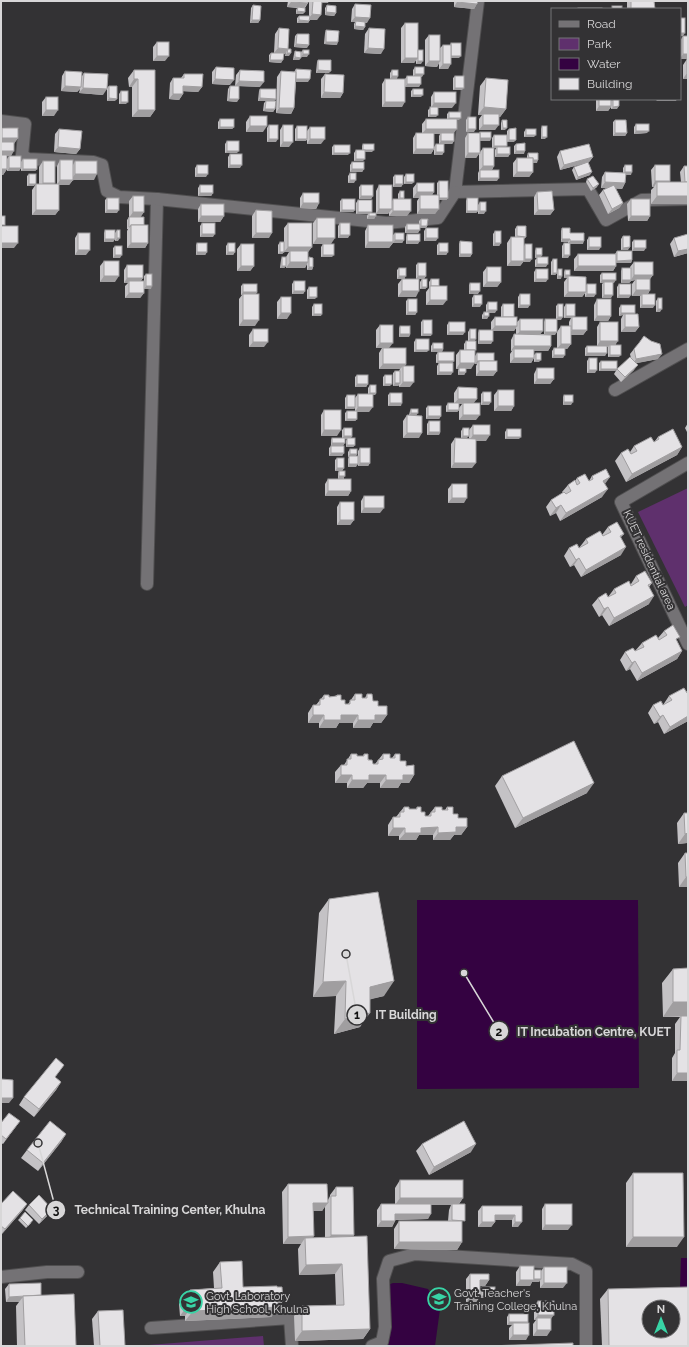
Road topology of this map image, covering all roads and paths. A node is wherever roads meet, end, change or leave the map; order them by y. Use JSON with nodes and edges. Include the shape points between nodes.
{"nodes":[{"id":1,"x":478,"y":1,"type":"edge"},
{"id":2,"x":1,"y":121,"type":"edge"},
{"id":3,"x":455,"y":192,"type":"junction"},
{"id":4,"x":157,"y":199,"type":"junction"},
{"id":5,"x":688,"y":199,"type":"edge"},
{"id":6,"x":688,"y":349,"type":"edge"},
{"id":7,"x":615,"y":390,"type":"dead end"},
{"id":8,"x":688,"y":463,"type":"edge"},
{"id":9,"x":147,"y":584,"type":"dead end"},
{"id":10,"x":688,"y":644,"type":"edge"},
{"id":11,"x":78,"y":1272,"type":"dead end"},
{"id":12,"x":1,"y":1277,"type":"edge"},
{"id":13,"x":151,"y":1328,"type":"dead end"},
{"id":14,"x":292,"y":1346,"type":"edge"},
{"id":15,"x":372,"y":1346,"type":"edge"},
{"id":16,"x":586,"y":1346,"type":"edge"}],
"edges":[{"from":1,"to":3,"type":"street"},
{"from":2,"to":4,"type":"street","via":[[25,124],[22,155],[28,159],[93,162],[102,165],[107,191],[119,197]]},
{"from":3,"to":4,"type":"street","via":[[438,218],[387,223]]},
{"from":3,"to":5,"type":"street","via":[[588,189],[606,220],[642,200]]},
{"from":4,"to":9,"type":"street"},
{"from":6,"to":7,"type":"street"},
{"from":8,"to":10,"type":"street","name":"KUET residential area","via":[[621,502]]},
{"from":11,"to":12,"type":"street","via":[[47,1272]]},
{"from":13,"to":14,"type":"street","via":[[290,1318]]},
{"from":15,"to":16,"type":"street","via":[[382,1342],[386,1327],[384,1279],[389,1260],[415,1254],[572,1264],[586,1271]]}]}
